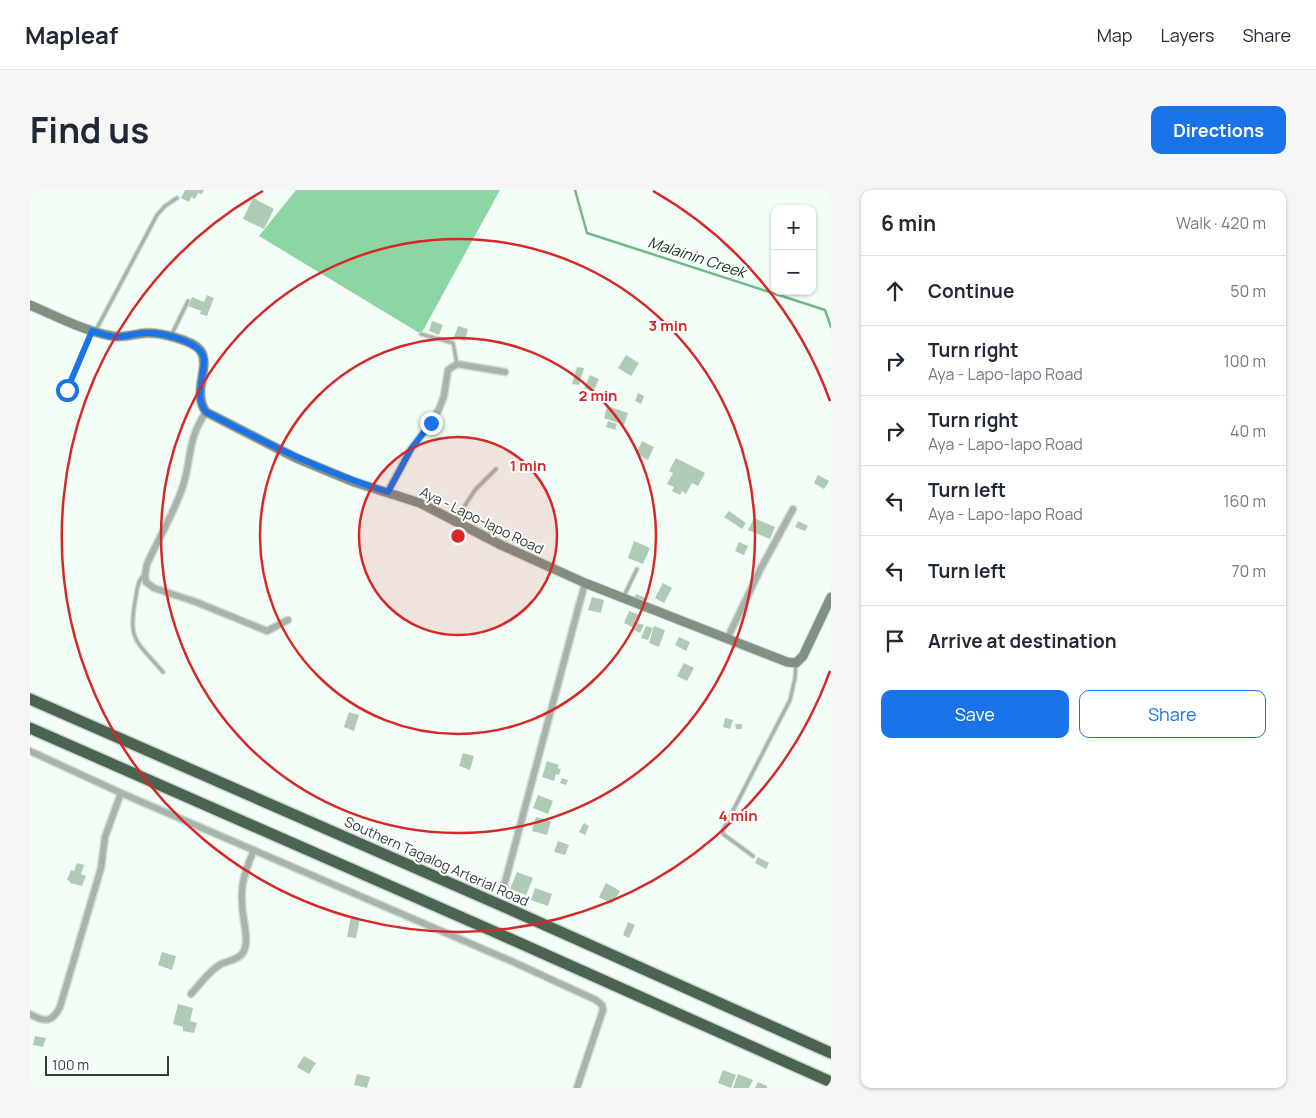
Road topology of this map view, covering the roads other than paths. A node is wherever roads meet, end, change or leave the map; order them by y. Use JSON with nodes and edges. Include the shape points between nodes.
{"nodes":[{"id":1,"x":177,"y":198,"type":"dead end"},
{"id":2,"x":188,"y":301,"type":"dead end"},
{"id":3,"x":30,"y":305,"type":"edge"},
{"id":4,"x":93,"y":332,"type":"junction"},
{"id":5,"x":421,"y":334,"type":"dead end"},
{"id":6,"x":170,"y":337,"type":"junction"},
{"id":7,"x":457,"y":364,"type":"junction"},
{"id":8,"x":505,"y":372,"type":"dead end"},
{"id":9,"x":67,"y":390,"type":"dead end"},
{"id":10,"x":206,"y":412,"type":"junction"},
{"id":11,"x":496,"y":469,"type":"dead end"},
{"id":12,"x":388,"y":492,"type":"junction"},
{"id":13,"x":793,"y":509,"type":"dead end"},
{"id":14,"x":455,"y":521,"type":"junction"},
{"id":15,"x":637,"y":569,"type":"dead end"},
{"id":16,"x":145,"y":575,"type":"junction"},
{"id":17,"x":584,"y":583,"type":"junction"},
{"id":18,"x":831,"y":597,"type":"edge"},
{"id":19,"x":623,"y":598,"type":"junction"},
{"id":20,"x":288,"y":620,"type":"dead end"},
{"id":21,"x":727,"y":639,"type":"junction"},
{"id":22,"x":796,"y":663,"type":"junction"},
{"id":23,"x":163,"y":672,"type":"dead end"},
{"id":24,"x":30,"y":699,"type":"edge"},
{"id":25,"x":30,"y":728,"type":"edge"},
{"id":26,"x":30,"y":751,"type":"edge"},
{"id":27,"x":121,"y":792,"type":"junction"},
{"id":28,"x":254,"y":850,"type":"junction"},
{"id":29,"x":753,"y":856,"type":"dead end"},
{"id":30,"x":504,"y":886,"type":"dead end"},
{"id":31,"x":191,"y":994,"type":"dead end"},
{"id":32,"x":30,"y":1014,"type":"edge"},
{"id":33,"x":831,"y":1053,"type":"edge"},
{"id":34,"x":831,"y":1082,"type":"edge"},
{"id":35,"x":577,"y":1088,"type":"edge"}],
"edges":[{"from":1,"to":4,"type":"lane","via":[[158,215]]},
{"from":2,"to":6,"type":"lane"},
{"from":3,"to":4,"type":"street"},
{"from":4,"to":6,"type":"street","via":[[114,337],[148,333]]},
{"from":4,"to":9,"type":"lane"},
{"from":5,"to":7,"type":"lane","via":[[453,343]]},
{"from":6,"to":10,"type":"street","via":[[194,345],[201,351],[204,359],[199,398]]},
{"from":7,"to":8,"type":"street"},
{"from":7,"to":12,"type":"street","via":[[448,370],[439,409],[411,449]]},
{"from":10,"to":12,"type":"street","name":"Aya - Lapo-lapo Road","via":[[296,458]]},
{"from":10,"to":16,"type":"street","via":[[191,442],[183,485]]},
{"from":11,"to":14,"type":"lane","via":[[475,490]]},
{"from":12,"to":14,"type":"street","name":"Aya - Lapo-lapo Road","via":[[420,503]]},
{"from":13,"to":21,"type":"street","via":[[760,568]]},
{"from":14,"to":17,"type":"street","name":"Aya - Lapo-lapo Road"},
{"from":15,"to":19,"type":"lane"},
{"from":16,"to":20,"type":"street","via":[[146,582],[154,588],[267,631]]},
{"from":16,"to":23,"type":"lane","via":[[139,580],[132,615],[134,636]]},
{"from":17,"to":19,"type":"street","name":"Aya - Lapo-lapo Road"},
{"from":17,"to":30,"type":"street"},
{"from":18,"to":22,"type":"street","via":[[803,656]]},
{"from":19,"to":21,"type":"street","name":"Aya - Lapo-lapo Road"},
{"from":21,"to":22,"type":"street","name":"Aya - Lapo-lapo Road"},
{"from":22,"to":29,"type":"lane","via":[[790,700],[723,830],[723,834]]},
{"from":24,"to":33,"type":"highway","name":"Southern Tagalog Arterial Road"},
{"from":25,"to":34,"type":"highway"},
{"from":26,"to":27,"type":"street"},
{"from":27,"to":28,"type":"street"},
{"from":27,"to":32,"type":"street","via":[[104,837],[101,868],[60,1007],[56,1016],[48,1020]]},
{"from":28,"to":31,"type":"street","via":[[240,896],[246,942],[243,954],[216,968]]},
{"from":28,"to":35,"type":"street","via":[[596,1000],[603,1010]]}]}
